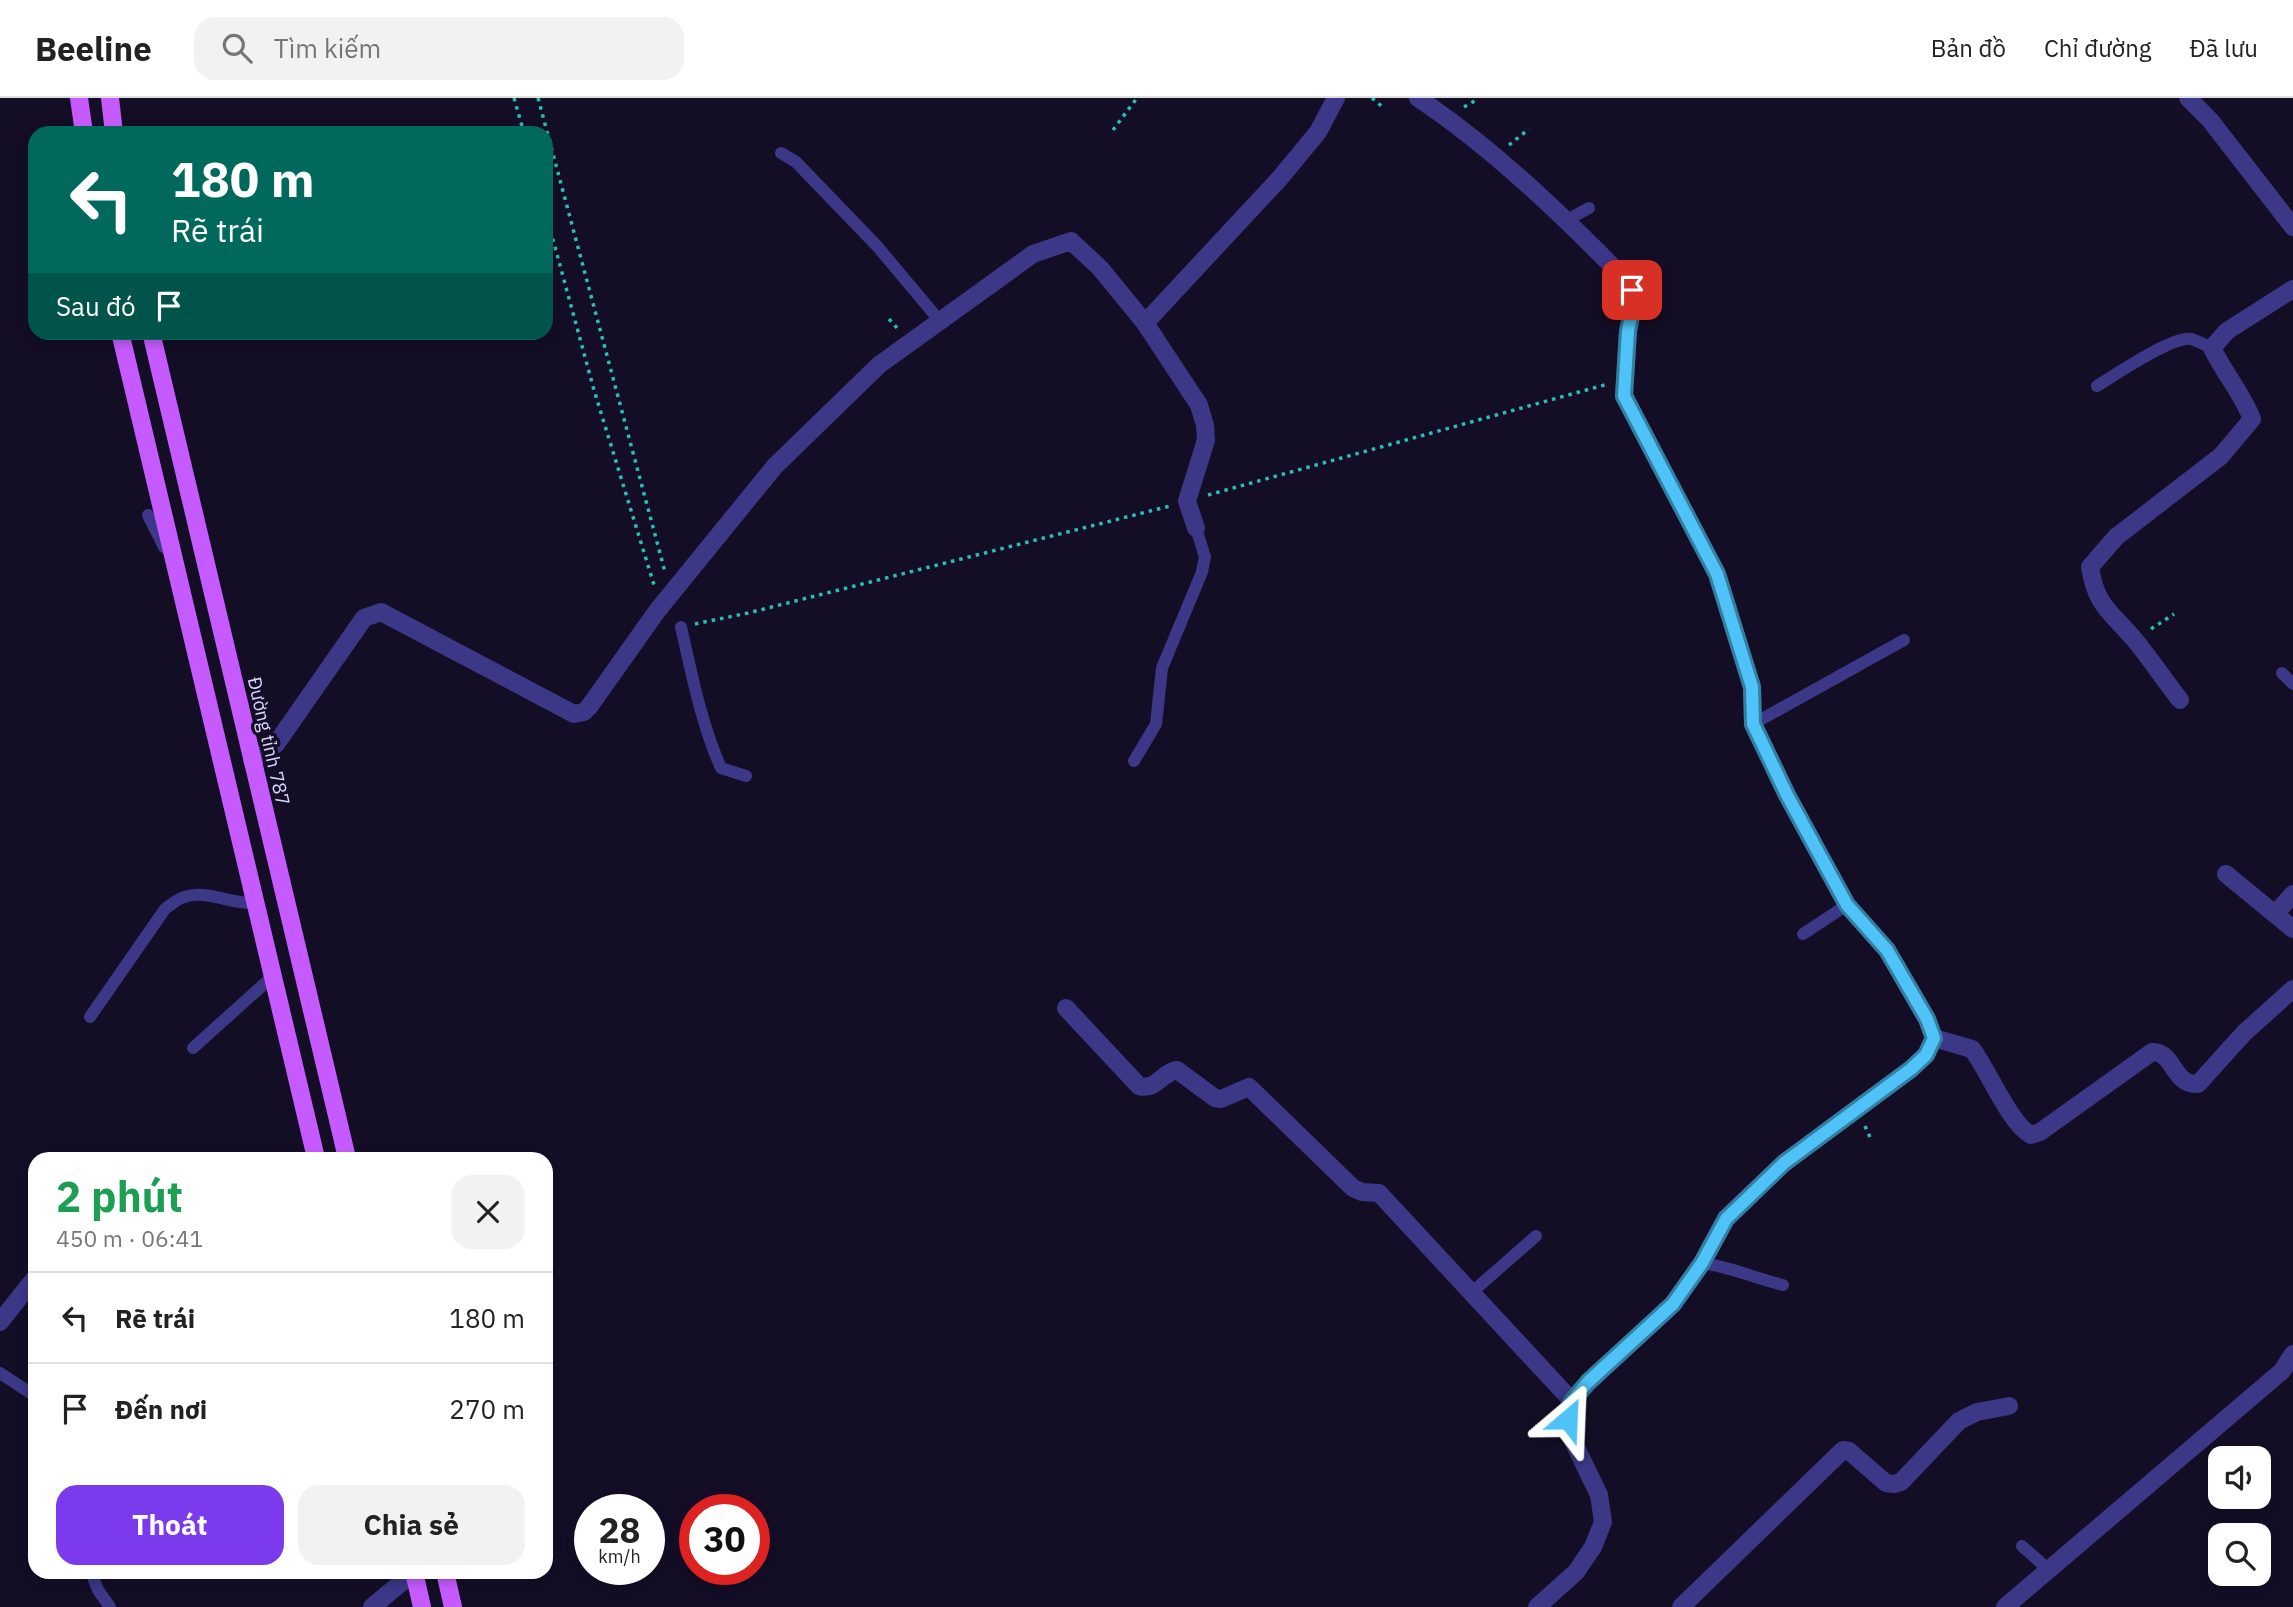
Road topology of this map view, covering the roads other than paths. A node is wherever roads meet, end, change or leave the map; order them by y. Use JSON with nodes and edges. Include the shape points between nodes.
{"nodes":[{"id":1,"x":79,"y":98,"type":"edge"},
{"id":2,"x":110,"y":98,"type":"edge"},
{"id":3,"x":1336,"y":98,"type":"edge"},
{"id":4,"x":1418,"y":98,"type":"edge"},
{"id":5,"x":2188,"y":98,"type":"edge"},
{"id":6,"x":83,"y":126,"type":"edge"},
{"id":7,"x":113,"y":126,"type":"edge"},
{"id":8,"x":780,"y":153,"type":"dead end"},
{"id":9,"x":1589,"y":208,"type":"dead end"},
{"id":10,"x":1567,"y":220,"type":"junction"},
{"id":11,"x":2293,"y":227,"type":"edge"},
{"id":12,"x":2293,"y":289,"type":"edge"},
{"id":13,"x":939,"y":320,"type":"junction"},
{"id":14,"x":1145,"y":323,"type":"junction"},
{"id":15,"x":122,"y":340,"type":"edge"},
{"id":16,"x":153,"y":340,"type":"edge"},
{"id":17,"x":2212,"y":348,"type":"junction"},
{"id":18,"x":2097,"y":386,"type":"dead end"},
{"id":19,"x":1191,"y":514,"type":"joint"},
{"id":20,"x":148,"y":515,"type":"dead end"},
{"id":21,"x":172,"y":551,"type":"junction"},
{"id":22,"x":681,"y":626,"type":"road end"},
{"id":23,"x":1904,"y":639,"type":"dead end"},
{"id":24,"x":2282,"y":673,"type":"dead end"},
{"id":25,"x":2293,"y":684,"type":"edge"},
{"id":26,"x":2180,"y":700,"type":"dead end"},
{"id":27,"x":1753,"y":724,"type":"junction"},
{"id":28,"x":252,"y":760,"type":"junction"},
{"id":29,"x":1134,"y":761,"type":"dead end"},
{"id":30,"x":746,"y":776,"type":"dead end"},
{"id":31,"x":2226,"y":874,"type":"dead end"},
{"id":32,"x":2293,"y":894,"type":"edge"},
{"id":33,"x":255,"y":903,"type":"junction"},
{"id":34,"x":1847,"y":905,"type":"junction"},
{"id":35,"x":2275,"y":914,"type":"junction"},
{"id":36,"x":2293,"y":929,"type":"edge"},
{"id":37,"x":1803,"y":934,"type":"dead end"},
{"id":38,"x":273,"y":976,"type":"junction"},
{"id":39,"x":2293,"y":989,"type":"edge"},
{"id":40,"x":1066,"y":1008,"type":"dead end"},
{"id":41,"x":90,"y":1017,"type":"dead end"},
{"id":42,"x":1934,"y":1038,"type":"junction"},
{"id":43,"x":193,"y":1048,"type":"dead end"},
{"id":44,"x":315,"y":1152,"type":"edge"},
{"id":45,"x":346,"y":1152,"type":"edge"},
{"id":46,"x":1536,"y":1236,"type":"dead end"},
{"id":47,"x":1702,"y":1263,"type":"junction"},
{"id":48,"x":1783,"y":1285,"type":"dead end"},
{"id":49,"x":28,"y":1287,"type":"edge"},
{"id":50,"x":1471,"y":1293,"type":"junction"},
{"id":51,"x":0,"y":1322,"type":"edge"},
{"id":52,"x":2293,"y":1354,"type":"edge"},
{"id":53,"x":0,"y":1373,"type":"edge"},
{"id":54,"x":28,"y":1391,"type":"edge"},
{"id":55,"x":1572,"y":1401,"type":"junction"},
{"id":56,"x":2009,"y":1406,"type":"dead end"},
{"id":57,"x":2022,"y":1546,"type":"dead end"},
{"id":58,"x":2049,"y":1570,"type":"junction"},
{"id":59,"x":94,"y":1579,"type":"edge"},
{"id":60,"x":406,"y":1579,"type":"edge"},
{"id":61,"x":416,"y":1579,"type":"edge"},
{"id":62,"x":446,"y":1579,"type":"edge"},
{"id":63,"x":110,"y":1607,"type":"edge"},
{"id":64,"x":372,"y":1607,"type":"edge"},
{"id":65,"x":422,"y":1607,"type":"edge"},
{"id":66,"x":453,"y":1607,"type":"edge"},
{"id":67,"x":1537,"y":1607,"type":"edge"},
{"id":68,"x":1681,"y":1607,"type":"edge"},
{"id":69,"x":2005,"y":1607,"type":"edge"}],
"edges":[{"from":1,"to":6,"type":"main road"},
{"from":2,"to":7,"type":"main road"},
{"from":3,"to":14,"type":"street","via":[[1318,132],[1280,178]]},
{"from":4,"to":10,"type":"street","via":[[1447,117]]},
{"from":5,"to":11,"type":"street"},
{"from":8,"to":13,"type":"lane","via":[[796,162],[877,246]]},
{"from":9,"to":10,"type":"lane"},
{"from":10,"to":27,"type":"street","via":[[1632,290],[1624,396],[1717,574],[1752,687]]},
{"from":12,"to":17,"type":"street","via":[[2227,331]]},
{"from":13,"to":14,"type":"street","via":[[1033,254],[1071,241]]},
{"from":13,"to":28,"type":"street","via":[[879,365],[775,466],[664,603],[584,712],[574,714],[381,612],[364,618],[276,744]]},
{"from":14,"to":19,"type":"street","via":[[1199,405],[1205,425]]},
{"from":15,"to":21,"type":"main road"},
{"from":16,"to":28,"type":"main road","name":"Đường tỉnh 787"},
{"from":17,"to":18,"type":"lane","via":[[2189,339],[2164,345]]},
{"from":17,"to":26,"type":"street","via":[[2252,419],[2221,456],[2116,537],[2090,566],[2100,602]]},
{"from":19,"to":29,"type":"lane","via":[[1205,557],[1202,572],[1162,668],[1156,724]]},
{"from":20,"to":21,"type":"lane","via":[[164,547]]},
{"from":21,"to":33,"type":"main road"},
{"from":22,"to":30,"type":"lane","via":[[696,699],[713,749],[722,768]]},
{"from":23,"to":27,"type":"lane"},
{"from":24,"to":25,"type":"lane"},
{"from":27,"to":34,"type":"street"},
{"from":28,"to":45,"type":"main road","name":"Đường tỉnh 787"},
{"from":31,"to":35,"type":"street"},
{"from":32,"to":35,"type":"street"},
{"from":33,"to":38,"type":"main road"},
{"from":33,"to":41,"type":"lane","via":[[199,894],[183,897],[165,909]]},
{"from":34,"to":37,"type":"lane"},
{"from":34,"to":42,"type":"street","via":[[1887,950]]},
{"from":35,"to":36,"type":"street"},
{"from":38,"to":43,"type":"lane"},
{"from":38,"to":44,"type":"main road"},
{"from":39,"to":42,"type":"street","via":[[2197,1084],[2180,1079],[2163,1055],[2152,1052],[2031,1135],[2013,1116],[1972,1049]]},
{"from":40,"to":50,"type":"street","via":[[1139,1086],[1154,1085],[1177,1070],[1215,1098],[1249,1087],[1353,1188],[1379,1193]]},
{"from":42,"to":47,"type":"street","via":[[1926,1055],[1911,1069],[1784,1163],[1726,1219]]},
{"from":46,"to":50,"type":"lane"},
{"from":47,"to":48,"type":"lane"},
{"from":47,"to":55,"type":"street","via":[[1673,1304]]},
{"from":49,"to":51,"type":"street"},
{"from":50,"to":55,"type":"street"},
{"from":52,"to":58,"type":"street","via":[[2282,1371]]},
{"from":53,"to":54,"type":"lane"},
{"from":55,"to":67,"type":"street","via":[[1568,1419],[1572,1439],[1599,1495],[1603,1522],[1576,1572]]},
{"from":56,"to":68,"type":"street","via":[[1959,1421],[1894,1484],[1886,1483],[1843,1450]]},
{"from":57,"to":58,"type":"lane"},
{"from":58,"to":69,"type":"street"},
{"from":59,"to":63,"type":"lane"},
{"from":60,"to":64,"type":"street"},
{"from":61,"to":65,"type":"main road"},
{"from":62,"to":66,"type":"main road"}]}
